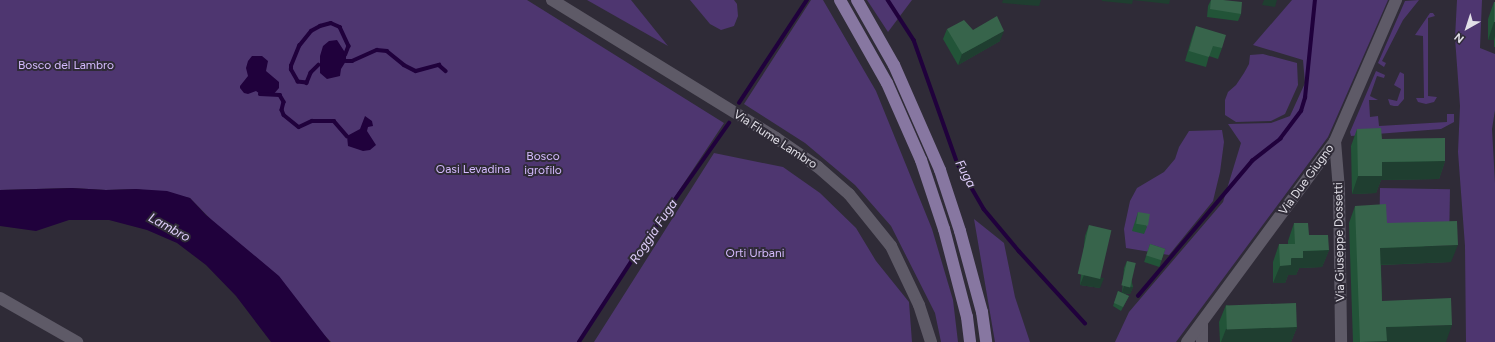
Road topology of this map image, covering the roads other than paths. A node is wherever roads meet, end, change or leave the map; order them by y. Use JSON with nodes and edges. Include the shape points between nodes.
{"nodes":[{"id":1,"x":552,"y":0,"type":"edge"},
{"id":2,"x":840,"y":0,"type":"edge"},
{"id":3,"x":857,"y":0,"type":"edge"},
{"id":4,"x":1396,"y":0,"type":"edge"},
{"id":5,"x":1335,"y":141,"type":"junction"},
{"id":6,"x":0,"y":298,"type":"edge"},
{"id":7,"x":1202,"y":323,"type":"junction"},
{"id":8,"x":77,"y":342,"type":"edge"},
{"id":9,"x":931,"y":342,"type":"edge"},
{"id":10,"x":970,"y":342,"type":"edge"},
{"id":11,"x":986,"y":342,"type":"edge"},
{"id":12,"x":1187,"y":342,"type":"edge"},
{"id":13,"x":1202,"y":342,"type":"edge"},
{"id":14,"x":1341,"y":342,"type":"edge"}],
"edges":[{"from":1,"to":9,"type":"street","name":"Via Fiume Lambro","via":[[776,138],[818,167],[849,194],[891,246],[919,305]]},
{"from":2,"to":10,"type":"main road","via":[[887,83],[921,160],[944,229],[967,317]]},
{"from":3,"to":11,"type":"main road","via":[[894,65],[940,170],[982,312]]},
{"from":4,"to":5,"type":"street","name":"Via Due Giugno"},
{"from":5,"to":7,"type":"street","name":"Via Due Giugno"},
{"from":5,"to":14,"type":"street","name":"Via Giuseppe Dossetti","via":[[1339,190]]},
{"from":6,"to":8,"type":"street"},
{"from":7,"to":12,"type":"street","name":"Via Due Giugno"},
{"from":7,"to":13,"type":"street"}]}
